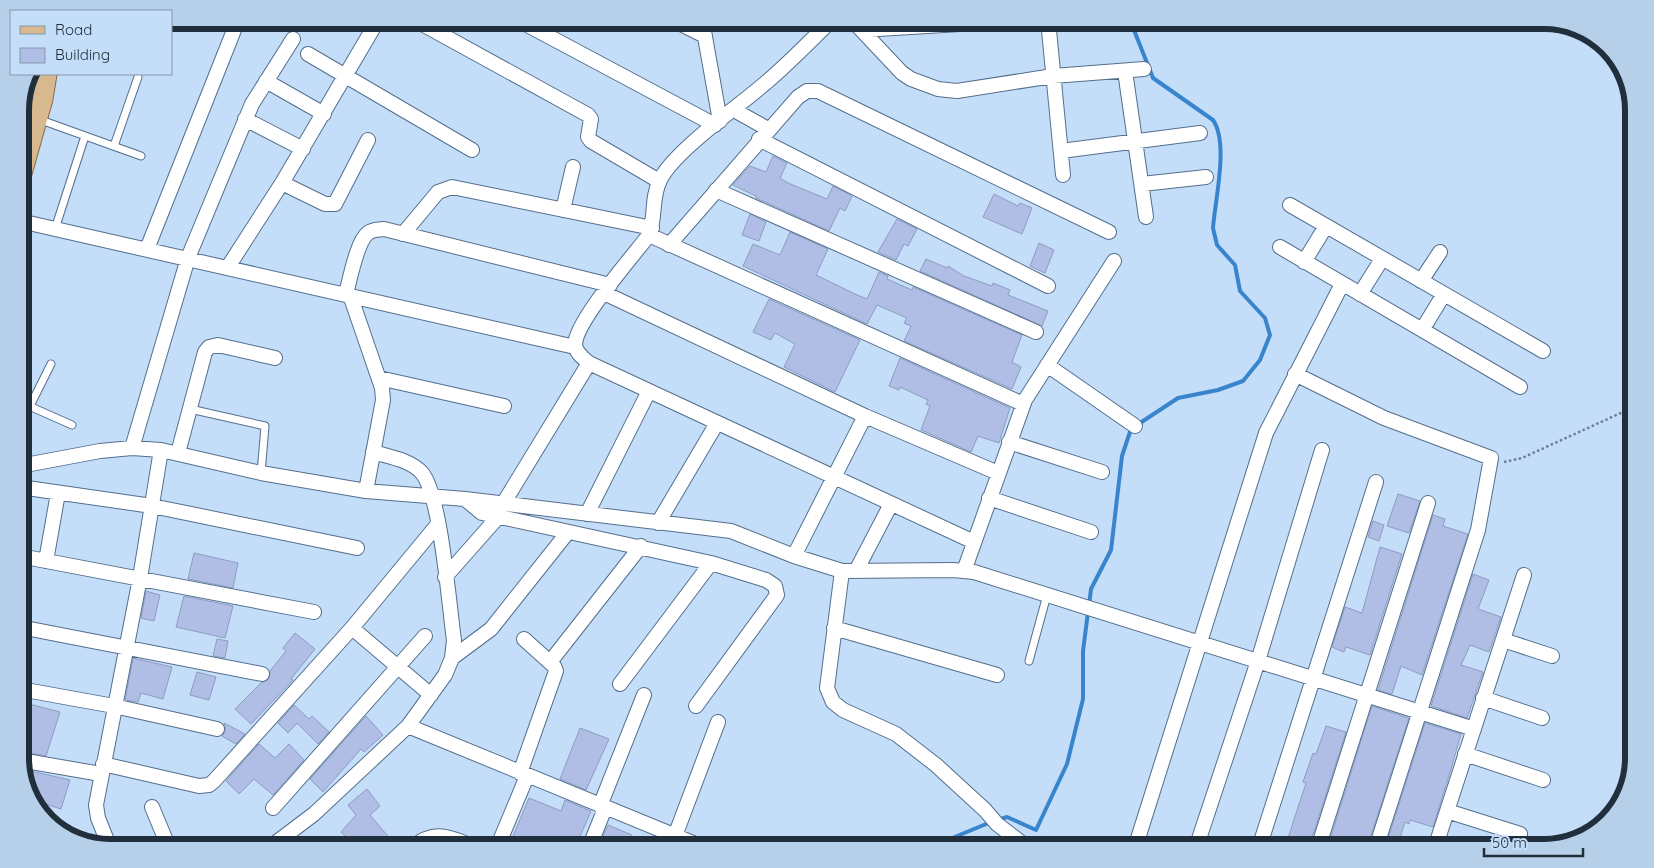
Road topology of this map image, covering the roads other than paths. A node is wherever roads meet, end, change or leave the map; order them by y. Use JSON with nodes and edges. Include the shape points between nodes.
{"nodes":[{"id":1,"x":234,"y":29,"type":"edge"},
{"id":2,"x":373,"y":29,"type":"edge"},
{"id":3,"x":431,"y":29,"type":"edge"},
{"id":4,"x":535,"y":29,"type":"edge"},
{"id":5,"x":691,"y":29,"type":"edge"},
{"id":6,"x":704,"y":29,"type":"edge"},
{"id":7,"x":822,"y":29,"type":"edge"},
{"id":8,"x":861,"y":29,"type":"edge"},
{"id":9,"x":1049,"y":29,"type":"edge"},
{"id":10,"x":705,"y":36,"type":"junction"},
{"id":11,"x":293,"y":39,"type":"dead end"},
{"id":12,"x":308,"y":54,"type":"dead end"},
{"id":13,"x":1144,"y":69,"type":"dead end"},
{"id":14,"x":1125,"y":70,"type":"junction"},
{"id":15,"x":46,"y":75,"type":"edge"},
{"id":16,"x":347,"y":76,"type":"junction"},
{"id":17,"x":1053,"y":76,"type":"junction"},
{"id":18,"x":138,"y":77,"type":"dead end"},
{"id":19,"x":266,"y":81,"type":"junction"},
{"id":20,"x":734,"y":110,"type":"junction"},
{"id":21,"x":324,"y":114,"type":"junction"},
{"id":22,"x":37,"y":119,"type":"junction"},
{"id":23,"x":245,"y":119,"type":"junction"},
{"id":24,"x":718,"y":123,"type":"junction"},
{"id":25,"x":1200,"y":133,"type":"dead end"},
{"id":26,"x":764,"y":134,"type":"junction"},
{"id":27,"x":85,"y":136,"type":"junction"},
{"id":28,"x":368,"y":140,"type":"dead end"},
{"id":29,"x":1135,"y":141,"type":"junction"},
{"id":30,"x":29,"y":146,"type":"edge"},
{"id":31,"x":114,"y":146,"type":"junction"},
{"id":32,"x":303,"y":149,"type":"junction"},
{"id":33,"x":472,"y":150,"type":"dead end"},
{"id":34,"x":1061,"y":151,"type":"junction"},
{"id":35,"x":141,"y":156,"type":"dead end"},
{"id":36,"x":573,"y":167,"type":"dead end"},
{"id":37,"x":1063,"y":175,"type":"dead end"},
{"id":38,"x":1206,"y":177,"type":"dead end"},
{"id":39,"x":659,"y":181,"type":"junction"},
{"id":40,"x":282,"y":183,"type":"junction"},
{"id":41,"x":1142,"y":184,"type":"junction"},
{"id":42,"x":716,"y":190,"type":"junction"},
{"id":43,"x":1290,"y":206,"type":"dead end"},
{"id":44,"x":563,"y":210,"type":"junction"},
{"id":45,"x":1146,"y":217,"type":"dead end"},
{"id":46,"x":29,"y":223,"type":"edge"},
{"id":47,"x":1326,"y":226,"type":"junction"},
{"id":48,"x":55,"y":229,"type":"junction"},
{"id":49,"x":650,"y":232,"type":"junction"},
{"id":50,"x":1109,"y":232,"type":"dead end"},
{"id":51,"x":403,"y":234,"type":"junction"},
{"id":52,"x":670,"y":245,"type":"junction"},
{"id":53,"x":1280,"y":247,"type":"dead end"},
{"id":54,"x":147,"y":249,"type":"junction"},
{"id":55,"x":1440,"y":252,"type":"dead end"},
{"id":56,"x":188,"y":258,"type":"junction"},
{"id":57,"x":1382,"y":259,"type":"junction"},
{"id":58,"x":1114,"y":262,"type":"dead end"},
{"id":59,"x":1304,"y":262,"type":"junction"},
{"id":60,"x":228,"y":267,"type":"junction"},
{"id":61,"x":1421,"y":281,"type":"junction"},
{"id":62,"x":1342,"y":284,"type":"junction"},
{"id":63,"x":1048,"y":286,"type":"dead end"},
{"id":64,"x":607,"y":289,"type":"junction"},
{"id":65,"x":348,"y":294,"type":"junction"},
{"id":66,"x":1360,"y":294,"type":"junction"},
{"id":67,"x":1444,"y":294,"type":"junction"},
{"id":68,"x":1422,"y":330,"type":"junction"},
{"id":69,"x":1036,"y":332,"type":"dead end"},
{"id":70,"x":575,"y":347,"type":"junction"},
{"id":71,"x":1543,"y":351,"type":"dead end"},
{"id":72,"x":276,"y":358,"type":"dead end"},
{"id":73,"x":589,"y":363,"type":"junction"},
{"id":74,"x":51,"y":364,"type":"dead end"},
{"id":75,"x":1047,"y":365,"type":"junction"},
{"id":76,"x":1295,"y":374,"type":"junction"},
{"id":77,"x":379,"y":378,"type":"junction"},
{"id":78,"x":1520,"y":387,"type":"dead end"},
{"id":79,"x":649,"y":391,"type":"junction"},
{"id":80,"x":1023,"y":404,"type":"junction"},
{"id":81,"x":30,"y":406,"type":"joint"},
{"id":82,"x":504,"y":406,"type":"dead end"},
{"id":83,"x":190,"y":409,"type":"junction"},
{"id":84,"x":865,"y":416,"type":"junction"},
{"id":85,"x":717,"y":423,"type":"junction"},
{"id":86,"x":72,"y":425,"type":"dead end"},
{"id":87,"x":1135,"y":426,"type":"dead end"},
{"id":88,"x":1009,"y":442,"type":"junction"},
{"id":89,"x":132,"y":448,"type":"junction"},
{"id":90,"x":161,"y":450,"type":"junction"},
{"id":91,"x":1322,"y":450,"type":"dead end"},
{"id":92,"x":373,"y":452,"type":"junction"},
{"id":93,"x":178,"y":454,"type":"junction"},
{"id":94,"x":29,"y":464,"type":"edge"},
{"id":95,"x":1102,"y":472,"type":"dead end"},
{"id":96,"x":260,"y":473,"type":"junction"},
{"id":97,"x":998,"y":473,"type":"junction"},
{"id":98,"x":834,"y":477,"type":"junction"},
{"id":99,"x":1376,"y":482,"type":"dead end"},
{"id":100,"x":29,"y":488,"type":"edge"},
{"id":101,"x":366,"y":491,"type":"junction"},
{"id":102,"x":58,"y":492,"type":"junction"},
{"id":103,"x":432,"y":498,"type":"junction"},
{"id":104,"x":989,"y":498,"type":"junction"},
{"id":105,"x":1428,"y":503,"type":"dead end"},
{"id":106,"x":891,"y":504,"type":"junction"},
{"id":107,"x":152,"y":506,"type":"junction"},
{"id":108,"x":501,"y":510,"type":"junction"},
{"id":109,"x":587,"y":514,"type":"junction"},
{"id":110,"x":658,"y":523,"type":"junction"},
{"id":111,"x":438,"y":524,"type":"junction"},
{"id":112,"x":568,"y":532,"type":"junction"},
{"id":113,"x":1091,"y":532,"type":"dead end"},
{"id":114,"x":974,"y":542,"type":"junction"},
{"id":115,"x":641,"y":546,"type":"junction"},
{"id":116,"x":357,"y":548,"type":"dead end"},
{"id":117,"x":794,"y":556,"type":"junction"},
{"id":118,"x":29,"y":558,"type":"edge"},
{"id":119,"x":46,"y":561,"type":"junction"},
{"id":120,"x":711,"y":563,"type":"junction"},
{"id":121,"x":842,"y":571,"type":"junction"},
{"id":122,"x":856,"y":571,"type":"junction"},
{"id":123,"x":964,"y":571,"type":"junction"},
{"id":124,"x":1524,"y":575,"type":"dead end"},
{"id":125,"x":445,"y":577,"type":"junction"},
{"id":126,"x":140,"y":578,"type":"junction"},
{"id":127,"x":1048,"y":595,"type":"junction"},
{"id":128,"x":314,"y":612,"type":"dead end"},
{"id":129,"x":352,"y":628,"type":"junction"},
{"id":130,"x":834,"y":628,"type":"junction"},
{"id":131,"x":29,"y":629,"type":"edge"},
{"id":132,"x":425,"y":636,"type":"dead end"},
{"id":133,"x":524,"y":639,"type":"dead end"},
{"id":134,"x":1502,"y":640,"type":"junction"},
{"id":135,"x":1199,"y":642,"type":"junction"},
{"id":136,"x":126,"y":648,"type":"junction"},
{"id":137,"x":1552,"y":656,"type":"dead end"},
{"id":138,"x":452,"y":658,"type":"junction"},
{"id":139,"x":1029,"y":661,"type":"dead end"},
{"id":140,"x":1258,"y":661,"type":"junction"},
{"id":141,"x":550,"y":662,"type":"junction"},
{"id":142,"x":397,"y":668,"type":"junction"},
{"id":143,"x":262,"y":674,"type":"dead end"},
{"id":144,"x":997,"y":675,"type":"dead end"},
{"id":145,"x":1313,"y":678,"type":"junction"},
{"id":146,"x":620,"y":684,"type":"dead end"},
{"id":147,"x":29,"y":691,"type":"edge"},
{"id":148,"x":431,"y":695,"type":"junction"},
{"id":149,"x":644,"y":695,"type":"dead end"},
{"id":150,"x":1365,"y":695,"type":"junction"},
{"id":151,"x":1483,"y":698,"type":"junction"},
{"id":152,"x":114,"y":706,"type":"junction"},
{"id":153,"x":696,"y":706,"type":"dead end"},
{"id":154,"x":1418,"y":712,"type":"junction"},
{"id":155,"x":1542,"y":718,"type":"dead end"},
{"id":156,"x":718,"y":722,"type":"dead end"},
{"id":157,"x":408,"y":726,"type":"junction"},
{"id":158,"x":217,"y":729,"type":"dead end"},
{"id":159,"x":1474,"y":729,"type":"junction"},
{"id":160,"x":1465,"y":754,"type":"junction"},
{"id":161,"x":29,"y":761,"type":"edge"},
{"id":162,"x":102,"y":769,"type":"junction"},
{"id":163,"x":523,"y":775,"type":"junction"},
{"id":164,"x":1543,"y":780,"type":"dead end"},
{"id":165,"x":152,"y":807,"type":"dead end"},
{"id":166,"x":603,"y":807,"type":"junction"},
{"id":167,"x":273,"y":808,"type":"dead end"},
{"id":168,"x":1446,"y":811,"type":"junction"},
{"id":169,"x":1520,"y":834,"type":"dead end"},
{"id":170,"x":106,"y":839,"type":"edge"},
{"id":171,"x":165,"y":839,"type":"edge"},
{"id":172,"x":284,"y":839,"type":"edge"},
{"id":173,"x":424,"y":839,"type":"edge"},
{"id":174,"x":448,"y":839,"type":"edge"},
{"id":175,"x":500,"y":839,"type":"edge"},
{"id":176,"x":592,"y":839,"type":"edge"},
{"id":177,"x":675,"y":839,"type":"edge"},
{"id":178,"x":681,"y":839,"type":"edge"},
{"id":179,"x":1016,"y":839,"type":"edge"},
{"id":180,"x":1138,"y":839,"type":"edge"},
{"id":181,"x":1199,"y":839,"type":"edge"},
{"id":182,"x":1262,"y":839,"type":"edge"},
{"id":183,"x":1321,"y":839,"type":"edge"},
{"id":184,"x":1379,"y":839,"type":"edge"},
{"id":185,"x":1438,"y":839,"type":"edge"}],
"edges":[{"from":1,"to":54,"type":"street"},
{"from":2,"to":16,"type":"street"},
{"from":3,"to":39,"type":"street","via":[[588,115],[591,119],[588,137],[591,141]]},
{"from":4,"to":24,"type":"street"},
{"from":5,"to":10,"type":"street"},
{"from":6,"to":10,"type":"street"},
{"from":7,"to":20,"type":"street"},
{"from":8,"to":17,"type":"street","via":[[911,79],[938,89],[956,91]]},
{"from":9,"to":17,"type":"street"},
{"from":10,"to":24,"type":"street"},
{"from":11,"to":19,"type":"street"},
{"from":12,"to":16,"type":"street"},
{"from":13,"to":14,"type":"street"},
{"from":14,"to":17,"type":"street"},
{"from":14,"to":29,"type":"street"},
{"from":15,"to":22,"type":"main road"},
{"from":16,"to":21,"type":"street"},
{"from":16,"to":33,"type":"street"},
{"from":17,"to":34,"type":"street"},
{"from":18,"to":31,"type":"lane"},
{"from":19,"to":21,"type":"street"},
{"from":19,"to":23,"type":"street"},
{"from":20,"to":24,"type":"street"},
{"from":20,"to":26,"type":"street"},
{"from":21,"to":32,"type":"street"},
{"from":22,"to":27,"type":"lane"},
{"from":22,"to":30,"type":"main road"},
{"from":23,"to":32,"type":"street"},
{"from":23,"to":56,"type":"street"},
{"from":24,"to":39,"type":"street"},
{"from":25,"to":29,"type":"street"},
{"from":26,"to":42,"type":"street"},
{"from":26,"to":50,"type":"street","via":[[798,97],[807,91],[818,91]]},
{"from":26,"to":63,"type":"street"},
{"from":27,"to":31,"type":"lane"},
{"from":27,"to":48,"type":"lane"},
{"from":28,"to":40,"type":"street","via":[[335,204],[325,204]]},
{"from":29,"to":34,"type":"street"},
{"from":29,"to":41,"type":"street"},
{"from":31,"to":35,"type":"lane"},
{"from":32,"to":40,"type":"street"},
{"from":34,"to":37,"type":"street"},
{"from":36,"to":44,"type":"street"},
{"from":38,"to":41,"type":"street"},
{"from":39,"to":49,"type":"street","via":[[654,192]]},
{"from":40,"to":60,"type":"street"},
{"from":41,"to":45,"type":"street"},
{"from":42,"to":52,"type":"street"},
{"from":42,"to":69,"type":"street"},
{"from":43,"to":47,"type":"street"},
{"from":44,"to":49,"type":"street"},
{"from":44,"to":51,"type":"street","via":[[445,188]]},
{"from":46,"to":48,"type":"street"},
{"from":47,"to":57,"type":"street"},
{"from":47,"to":59,"type":"street"},
{"from":48,"to":54,"type":"street"},
{"from":49,"to":52,"type":"street"},
{"from":49,"to":64,"type":"street"},
{"from":51,"to":64,"type":"street"},
{"from":51,"to":65,"type":"street","via":[[372,230],[366,234]]},
{"from":52,"to":80,"type":"street"},
{"from":53,"to":59,"type":"street"},
{"from":54,"to":56,"type":"street"},
{"from":55,"to":61,"type":"street"},
{"from":56,"to":60,"type":"street"},
{"from":56,"to":89,"type":"street"},
{"from":57,"to":61,"type":"street"},
{"from":57,"to":66,"type":"street"},
{"from":58,"to":75,"type":"street"},
{"from":59,"to":62,"type":"street"},
{"from":60,"to":65,"type":"street"},
{"from":61,"to":67,"type":"street"},
{"from":62,"to":66,"type":"street"},
{"from":62,"to":76,"type":"street"},
{"from":64,"to":70,"type":"street","via":[[578,332]]},
{"from":64,"to":84,"type":"street"},
{"from":65,"to":70,"type":"street"},
{"from":65,"to":77,"type":"street"},
{"from":66,"to":68,"type":"street"},
{"from":67,"to":68,"type":"street"},
{"from":67,"to":71,"type":"street"},
{"from":68,"to":78,"type":"street"},
{"from":70,"to":73,"type":"street"},
{"from":72,"to":83,"type":"street","via":[[218,345],[209,347]]},
{"from":73,"to":79,"type":"street"},
{"from":73,"to":108,"type":"street"},
{"from":74,"to":81,"type":"lane"},
{"from":75,"to":80,"type":"street"},
{"from":75,"to":87,"type":"street"},
{"from":76,"to":135,"type":"street","via":[[1266,433]]},
{"from":76,"to":154,"type":"street","via":[[1384,418],[1491,458],[1478,530]]},
{"from":77,"to":82,"type":"street"},
{"from":77,"to":92,"type":"street","via":[[383,400]]},
{"from":79,"to":85,"type":"street"},
{"from":79,"to":109,"type":"street"},
{"from":80,"to":88,"type":"street"},
{"from":81,"to":86,"type":"lane"},
{"from":83,"to":93,"type":"street"},
{"from":83,"to":96,"type":"lane","via":[[265,426]]},
{"from":84,"to":97,"type":"street"},
{"from":84,"to":98,"type":"street"},
{"from":85,"to":98,"type":"street"},
{"from":85,"to":110,"type":"street"},
{"from":88,"to":95,"type":"street"},
{"from":88,"to":97,"type":"street"},
{"from":89,"to":90,"type":"street"},
{"from":89,"to":94,"type":"street"},
{"from":90,"to":93,"type":"street"},
{"from":90,"to":107,"type":"street"},
{"from":91,"to":140,"type":"street"},
{"from":92,"to":101,"type":"street"},
{"from":92,"to":103,"type":"street","via":[[411,465],[423,474]]},
{"from":93,"to":96,"type":"street"},
{"from":96,"to":101,"type":"street"},
{"from":97,"to":104,"type":"street"},
{"from":98,"to":106,"type":"street"},
{"from":98,"to":117,"type":"street"},
{"from":99,"to":145,"type":"street"},
{"from":100,"to":102,"type":"street"},
{"from":101,"to":103,"type":"street"},
{"from":102,"to":107,"type":"street"},
{"from":102,"to":119,"type":"street"},
{"from":103,"to":108,"type":"street","via":[[465,500]]},
{"from":103,"to":111,"type":"street"},
{"from":104,"to":113,"type":"street"},
{"from":104,"to":114,"type":"street"},
{"from":105,"to":150,"type":"street"},
{"from":106,"to":114,"type":"street"},
{"from":106,"to":122,"type":"street"},
{"from":107,"to":116,"type":"street"},
{"from":107,"to":126,"type":"street"},
{"from":108,"to":109,"type":"street"},
{"from":108,"to":112,"type":"street"},
{"from":108,"to":125,"type":"street"},
{"from":109,"to":110,"type":"street"},
{"from":110,"to":117,"type":"street","via":[[731,532]]},
{"from":111,"to":125,"type":"street"},
{"from":111,"to":129,"type":"street"},
{"from":112,"to":115,"type":"street"},
{"from":112,"to":138,"type":"street","via":[[491,629]]},
{"from":114,"to":123,"type":"street"},
{"from":115,"to":120,"type":"street"},
{"from":115,"to":141,"type":"street"},
{"from":117,"to":121,"type":"street"},
{"from":118,"to":119,"type":"street"},
{"from":119,"to":126,"type":"street"},
{"from":120,"to":146,"type":"street"},
{"from":120,"to":153,"type":"street","via":[[766,580],[778,590]]},
{"from":121,"to":122,"type":"street"},
{"from":121,"to":130,"type":"street"},
{"from":122,"to":123,"type":"street"},
{"from":123,"to":127,"type":"street"},
{"from":124,"to":134,"type":"street"},
{"from":125,"to":138,"type":"street","via":[[454,640]]},
{"from":126,"to":128,"type":"street"},
{"from":126,"to":136,"type":"street"},
{"from":127,"to":135,"type":"street"},
{"from":127,"to":139,"type":"lane"},
{"from":129,"to":142,"type":"street"},
{"from":129,"to":162,"type":"street","via":[[209,785]]},
{"from":130,"to":144,"type":"street"},
{"from":130,"to":179,"type":"street","via":[[827,688],[833,702],[843,710],[896,734],[936,765]]},
{"from":131,"to":136,"type":"street"},
{"from":132,"to":142,"type":"street"},
{"from":133,"to":141,"type":"street"},
{"from":134,"to":137,"type":"street"},
{"from":134,"to":151,"type":"street"},
{"from":135,"to":140,"type":"street"},
{"from":135,"to":180,"type":"street"},
{"from":136,"to":143,"type":"street"},
{"from":136,"to":152,"type":"street"},
{"from":138,"to":148,"type":"street"},
{"from":140,"to":145,"type":"street"},
{"from":140,"to":181,"type":"street"},
{"from":141,"to":163,"type":"street","via":[[556,671],[555,679]]},
{"from":142,"to":148,"type":"street"},
{"from":142,"to":167,"type":"street"},
{"from":145,"to":150,"type":"street"},
{"from":145,"to":182,"type":"street"},
{"from":147,"to":152,"type":"street"},
{"from":148,"to":157,"type":"street"},
{"from":149,"to":166,"type":"street"},
{"from":150,"to":154,"type":"street"},
{"from":150,"to":183,"type":"street"},
{"from":151,"to":155,"type":"street"},
{"from":151,"to":159,"type":"street"},
{"from":152,"to":158,"type":"street"},
{"from":152,"to":162,"type":"street"},
{"from":154,"to":159,"type":"street"},
{"from":154,"to":184,"type":"street"},
{"from":156,"to":178,"type":"street"},
{"from":157,"to":163,"type":"street"},
{"from":157,"to":172,"type":"street"},
{"from":159,"to":160,"type":"street"},
{"from":160,"to":164,"type":"street"},
{"from":160,"to":168,"type":"street"},
{"from":161,"to":162,"type":"street"},
{"from":162,"to":170,"type":"street","via":[[96,812]]},
{"from":163,"to":166,"type":"street"},
{"from":163,"to":175,"type":"street"},
{"from":165,"to":171,"type":"street"},
{"from":166,"to":176,"type":"street"},
{"from":166,"to":177,"type":"street"},
{"from":168,"to":169,"type":"street"},
{"from":168,"to":185,"type":"street"},
{"from":173,"to":174,"type":"street","via":[[435,835]]}]}
